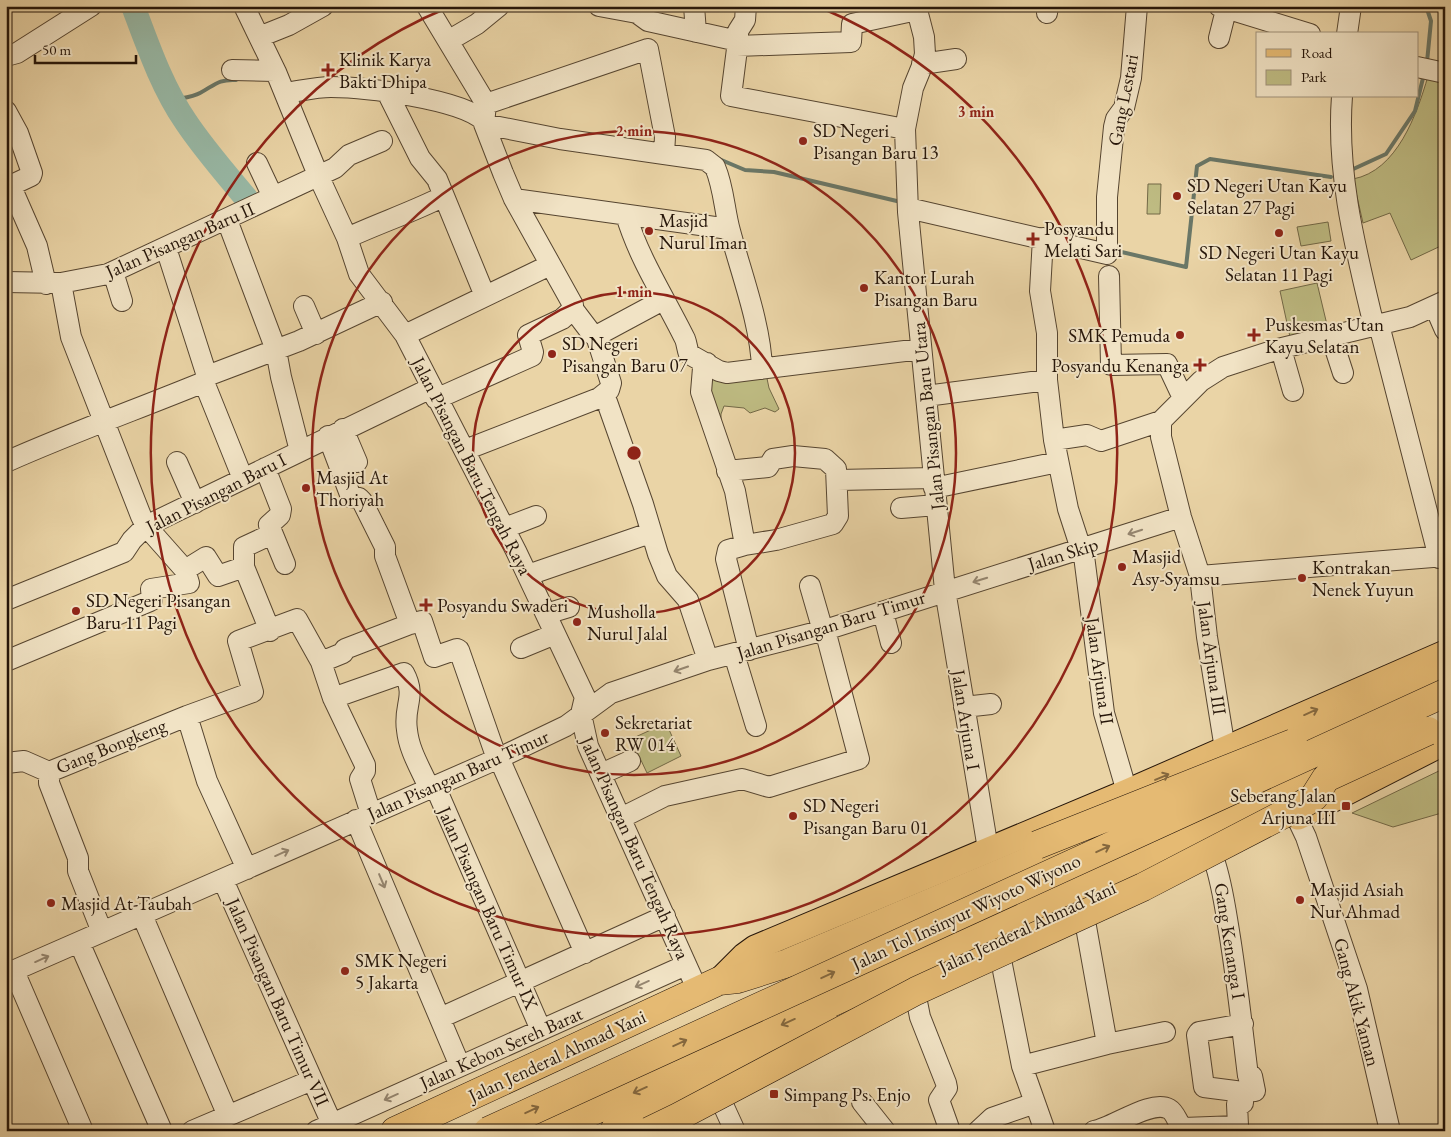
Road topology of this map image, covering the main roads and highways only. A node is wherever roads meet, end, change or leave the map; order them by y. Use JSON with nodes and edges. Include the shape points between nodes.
{"nodes":[{"id":1,"x":1445,"y":653,"type":"edge"},
{"id":2,"x":1445,"y":673,"type":"edge"},
{"id":3,"x":1445,"y":683,"type":"edge"},
{"id":4,"x":1412,"y":687,"type":"junction"},
{"id":5,"x":1445,"y":693,"type":"edge"},
{"id":6,"x":1442,"y":735,"type":"edge"},
{"id":7,"x":1326,"y":778,"type":"junction"},
{"id":8,"x":709,"y":986,"type":"junction"},
{"id":9,"x":395,"y":1131,"type":"edge"},
{"id":10,"x":488,"y":1131,"type":"edge"},
{"id":11,"x":549,"y":1131,"type":"edge"},
{"id":12,"x":614,"y":1131,"type":"edge"},
{"id":13,"x":649,"y":1131,"type":"edge"},
{"id":14,"x":672,"y":1131,"type":"edge"}],
"edges":[{"from":8,"to":1,"type":"main road","name":"Jalan Jenderal Ahmad Yani","one_way":true,"via":[[755,948],[1127,792]]},
{"from":2,"to":4,"type":"highway","name":"Jalan Jenderal Ahmad Yani"},
{"from":3,"to":8,"type":"highway","bridge":true,"via":[[884,906]]},
{"from":4,"to":6,"type":"highway","via":[[1408,715],[1411,722],[1425,736]]},
{"from":4,"to":8,"type":"highway","name":"Jalan Jenderal Ahmad Yani","via":[[1238,769],[998,874],[788,963]]},
{"from":10,"to":5,"type":"highway","name":"Jalan Tol Insinyur Wiyoto Wiyono","one_way":true,"bridge":true},
{"from":6,"to":7,"type":"highway","name":"Jalan Tol Insinyur Wiyoto Wiyono","bridge":true},
{"from":6,"to":12,"type":"highway","name":"Jalan Jenderal Ahmad Yani","via":[[1071,905]]},
{"from":6,"to":14,"type":"main road","name":"Jalan Jenderal Ahmad Yani","via":[[1297,818],[917,1002]]},
{"from":7,"to":11,"type":"highway","name":"Jalan Tol Insinyur Wiyoto Wiyono","one_way":true},
{"from":7,"to":13,"type":"highway","bridge":true,"via":[[1320,790],[1303,804],[1143,887],[916,991]]},
{"from":8,"to":9,"type":"highway","name":"Jalan Jenderal Ahmad Yani"}]}
